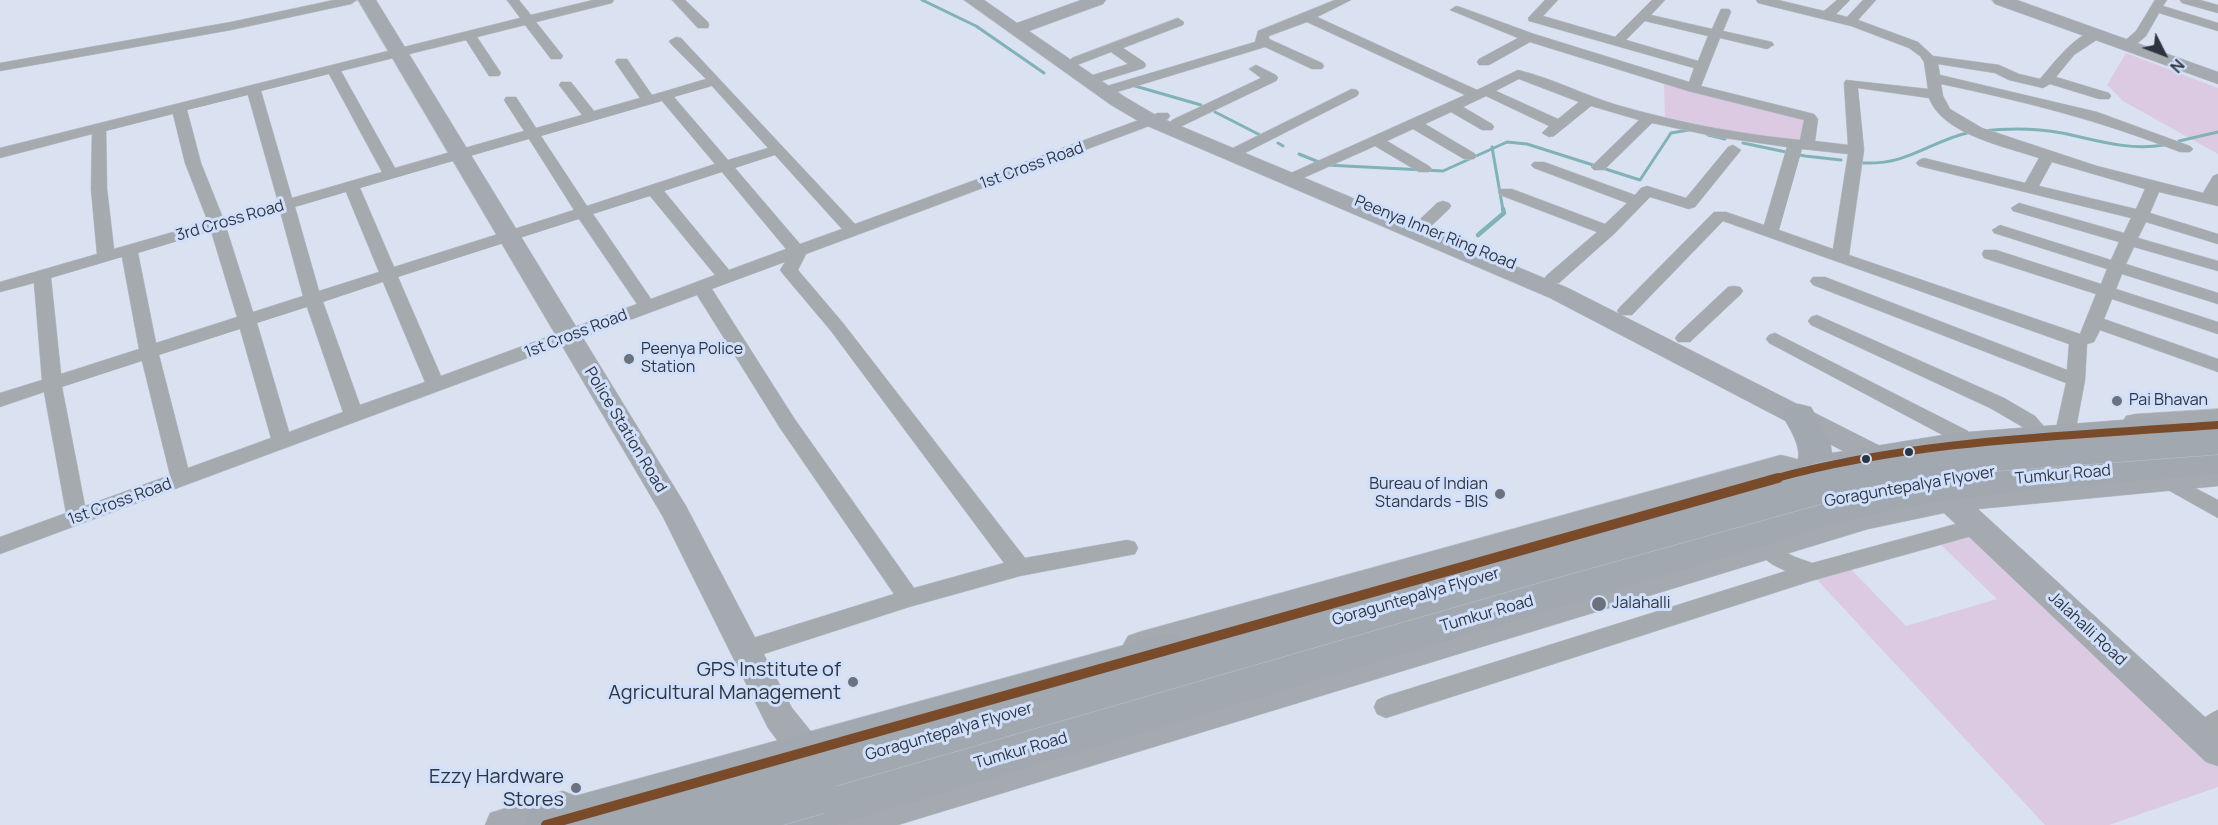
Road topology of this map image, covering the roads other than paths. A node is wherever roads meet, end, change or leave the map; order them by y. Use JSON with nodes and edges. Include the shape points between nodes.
{"nodes":[{"id":1,"x":351,"y":0,"type":"edge"},
{"id":2,"x":367,"y":0,"type":"edge"},
{"id":3,"x":513,"y":0,"type":"edge"},
{"id":4,"x":608,"y":0,"type":"edge"},
{"id":5,"x":678,"y":0,"type":"edge"},
{"id":6,"x":972,"y":0,"type":"edge"},
{"id":7,"x":987,"y":0,"type":"edge"},
{"id":8,"x":1097,"y":0,"type":"edge"},
{"id":9,"x":1345,"y":0,"type":"edge"},
{"id":10,"x":1552,"y":0,"type":"edge"},
{"id":11,"x":1659,"y":0,"type":"edge"},
{"id":12,"x":1762,"y":0,"type":"edge"},
{"id":13,"x":1812,"y":0,"type":"edge"},
{"id":14,"x":1870,"y":0,"type":"edge"},
{"id":15,"x":2001,"y":0,"type":"edge"},
{"id":16,"x":2186,"y":0,"type":"edge"},
{"id":17,"x":1840,"y":3,"type":"edge"},
{"id":18,"x":2159,"y":3,"type":"edge"},
{"id":19,"x":1456,"y":9,"type":"dead end"},
{"id":20,"x":2218,"y":9,"type":"edge"},
{"id":21,"x":1725,"y":12,"type":"dead end"},
{"id":22,"x":1826,"y":16,"type":"junction"},
{"id":23,"x":1307,"y":17,"type":"junction"},
{"id":24,"x":1643,"y":17,"type":"junction"},
{"id":25,"x":2218,"y":18,"type":"edge"},
{"id":26,"x":530,"y":20,"type":"junction"},
{"id":27,"x":1178,"y":22,"type":"dead end"},
{"id":28,"x":1849,"y":23,"type":"junction"},
{"id":29,"x":703,"y":25,"type":"dead end"},
{"id":30,"x":1021,"y":27,"type":"junction"},
{"id":31,"x":2218,"y":27,"type":"edge"},
{"id":32,"x":1773,"y":30,"type":"dead end"},
{"id":33,"x":1716,"y":34,"type":"junction"},
{"id":34,"x":2096,"y":34,"type":"junction"},
{"id":35,"x":469,"y":36,"type":"junction"},
{"id":36,"x":1529,"y":37,"type":"junction"},
{"id":37,"x":676,"y":41,"type":"dead end"},
{"id":38,"x":1262,"y":41,"type":"junction"},
{"id":39,"x":1616,"y":43,"type":"junction"},
{"id":40,"x":2127,"y":45,"type":"junction"},
{"id":41,"x":1113,"y":47,"type":"junction"},
{"id":42,"x":399,"y":53,"type":"junction"},
{"id":43,"x":556,"y":56,"type":"dead end"},
{"id":44,"x":1928,"y":59,"type":"junction"},
{"id":45,"x":1077,"y":61,"type":"junction"},
{"id":46,"x":622,"y":62,"type":"dead end"},
{"id":47,"x":1484,"y":62,"type":"dead end"},
{"id":48,"x":1317,"y":66,"type":"dead end"},
{"id":49,"x":1701,"y":66,"type":"junction"},
{"id":50,"x":0,"y":67,"type":"edge"},
{"id":51,"x":1256,"y":69,"type":"dead end"},
{"id":52,"x":333,"y":70,"type":"junction"},
{"id":53,"x":494,"y":73,"type":"dead end"},
{"id":54,"x":1933,"y":78,"type":"junction"},
{"id":55,"x":2218,"y":78,"type":"edge"},
{"id":56,"x":2048,"y":79,"type":"junction"},
{"id":57,"x":715,"y":81,"type":"junction"},
{"id":58,"x":1105,"y":83,"type":"junction"},
{"id":59,"x":566,"y":85,"type":"dead end"},
{"id":60,"x":1693,"y":88,"type":"junction"},
{"id":61,"x":254,"y":90,"type":"junction"},
{"id":62,"x":1352,"y":93,"type":"dead end"},
{"id":63,"x":1481,"y":93,"type":"junction"},
{"id":64,"x":1934,"y":94,"type":"junction"},
{"id":65,"x":2104,"y":96,"type":"dead end"},
{"id":66,"x":657,"y":98,"type":"junction"},
{"id":67,"x":511,"y":100,"type":"dead end"},
{"id":68,"x":1589,"y":101,"type":"junction"},
{"id":69,"x":1452,"y":106,"type":"junction"},
{"id":70,"x":179,"y":109,"type":"junction"},
{"id":71,"x":591,"y":117,"type":"junction"},
{"id":72,"x":1650,"y":117,"type":"junction"},
{"id":73,"x":1164,"y":120,"type":"junction"},
{"id":74,"x":1414,"y":123,"type":"junction"},
{"id":75,"x":1487,"y":127,"type":"dead end"},
{"id":76,"x":99,"y":129,"type":"junction"},
{"id":77,"x":532,"y":134,"type":"junction"},
{"id":78,"x":1375,"y":140,"type":"junction"},
{"id":79,"x":1797,"y":149,"type":"junction"},
{"id":80,"x":2185,"y":149,"type":"dead end"},
{"id":81,"x":776,"y":150,"type":"junction"},
{"id":82,"x":1732,"y":150,"type":"dead end"},
{"id":83,"x":1856,"y":150,"type":"junction"},
{"id":84,"x":1238,"y":151,"type":"junction"},
{"id":85,"x":0,"y":153,"type":"edge"},
{"id":86,"x":460,"y":154,"type":"junction"},
{"id":87,"x":1469,"y":156,"type":"dead end"},
{"id":88,"x":2048,"y":156,"type":"junction"},
{"id":89,"x":1924,"y":163,"type":"dead end"},
{"id":90,"x":1539,"y":165,"type":"dead end"},
{"id":91,"x":726,"y":167,"type":"junction"},
{"id":92,"x":1599,"y":167,"type":"dead end"},
{"id":93,"x":1424,"y":169,"type":"dead end"},
{"id":94,"x":391,"y":174,"type":"junction"},
{"id":95,"x":1296,"y":176,"type":"junction"},
{"id":96,"x":2218,"y":179,"type":"edge"},
{"id":97,"x":351,"y":186,"type":"junction"},
{"id":98,"x":2154,"y":187,"type":"junction"},
{"id":99,"x":2030,"y":188,"type":"junction"},
{"id":100,"x":654,"y":190,"type":"junction"},
{"id":101,"x":1506,"y":192,"type":"dead end"},
{"id":102,"x":2213,"y":200,"type":"edge"},
{"id":103,"x":1637,"y":201,"type":"junction"},
{"id":104,"x":1689,"y":204,"type":"junction"},
{"id":105,"x":286,"y":205,"type":"junction"},
{"id":106,"x":1443,"y":206,"type":"dead end"},
{"id":107,"x":2019,"y":208,"type":"dead end"},
{"id":108,"x":583,"y":213,"type":"junction"},
{"id":109,"x":1720,"y":215,"type":"junction"},
{"id":110,"x":2141,"y":215,"type":"junction"},
{"id":111,"x":217,"y":224,"type":"junction"},
{"id":112,"x":1420,"y":228,"type":"junction"},
{"id":113,"x":2000,"y":230,"type":"dead end"},
{"id":114,"x":1608,"y":231,"type":"junction"},
{"id":115,"x":1771,"y":231,"type":"junction"},
{"id":116,"x":854,"y":232,"type":"junction"},
{"id":117,"x":509,"y":236,"type":"junction"},
{"id":118,"x":2130,"y":239,"type":"junction"},
{"id":119,"x":2218,"y":239,"type":"edge"},
{"id":120,"x":129,"y":250,"type":"junction"},
{"id":121,"x":798,"y":253,"type":"junction"},
{"id":122,"x":1990,"y":254,"type":"dead end"},
{"id":123,"x":106,"y":256,"type":"junction"},
{"id":124,"x":1840,"y":258,"type":"junction"},
{"id":125,"x":2218,"y":266,"type":"edge"},
{"id":126,"x":2116,"y":267,"type":"junction"},
{"id":127,"x":42,"y":275,"type":"junction"},
{"id":128,"x":387,"y":275,"type":"junction"},
{"id":129,"x":727,"y":279,"type":"junction"},
{"id":130,"x":1553,"y":279,"type":"junction"},
{"id":131,"x":1819,"y":281,"type":"dead end"},
{"id":132,"x":0,"y":287,"type":"edge"},
{"id":133,"x":702,"y":288,"type":"junction"},
{"id":134,"x":1734,"y":291,"type":"dead end"},
{"id":135,"x":2106,"y":292,"type":"junction"},
{"id":136,"x":313,"y":299,"type":"junction"},
{"id":137,"x":2218,"y":299,"type":"edge"},
{"id":138,"x":648,"y":307,"type":"junction"},
{"id":139,"x":1626,"y":311,"type":"junction"},
{"id":140,"x":247,"y":320,"type":"junction"},
{"id":141,"x":1817,"y":321,"type":"dead end"},
{"id":142,"x":2094,"y":322,"type":"junction"},
{"id":143,"x":2218,"y":328,"type":"edge"},
{"id":144,"x":570,"y":337,"type":"junction"},
{"id":145,"x":1684,"y":338,"type":"junction"},
{"id":146,"x":1775,"y":339,"type":"dead end"},
{"id":147,"x":2078,"y":341,"type":"junction"},
{"id":148,"x":149,"y":352,"type":"junction"},
{"id":149,"x":2218,"y":366,"type":"edge"},
{"id":150,"x":2076,"y":380,"type":"junction"},
{"id":151,"x":52,"y":383,"type":"junction"},
{"id":152,"x":436,"y":386,"type":"junction"},
{"id":153,"x":0,"y":400,"type":"edge"},
{"id":154,"x":354,"y":416,"type":"junction"},
{"id":155,"x":1799,"y":416,"type":"junction"},
{"id":156,"x":2218,"y":418,"type":"edge"},
{"id":157,"x":2218,"y":425,"type":"edge"},
{"id":158,"x":2066,"y":428,"type":"junction"},
{"id":159,"x":2037,"y":430,"type":"junction"},
{"id":160,"x":1962,"y":436,"type":"junction"},
{"id":161,"x":2218,"y":438,"type":"edge"},
{"id":162,"x":282,"y":443,"type":"junction"},
{"id":163,"x":1893,"y":454,"type":"junction"},
{"id":164,"x":2218,"y":454,"type":"edge"},
{"id":165,"x":2218,"y":462,"type":"edge"},
{"id":166,"x":1810,"y":469,"type":"junction"},
{"id":167,"x":2154,"y":474,"type":"junction"},
{"id":168,"x":2218,"y":476,"type":"edge"},
{"id":169,"x":181,"y":480,"type":"junction"},
{"id":170,"x":1951,"y":502,"type":"junction"},
{"id":171,"x":2218,"y":510,"type":"edge"},
{"id":172,"x":77,"y":518,"type":"junction"},
{"id":173,"x":0,"y":546,"type":"edge"},
{"id":174,"x":1127,"y":548,"type":"dead end"},
{"id":175,"x":1768,"y":548,"type":"junction"},
{"id":176,"x":1020,"y":567,"type":"junction"},
{"id":177,"x":1811,"y":572,"type":"junction"},
{"id":178,"x":909,"y":598,"type":"junction"},
{"id":179,"x":745,"y":651,"type":"junction"},
{"id":180,"x":1386,"y":707,"type":"dead end"},
{"id":181,"x":2213,"y":736,"type":"edge"},
{"id":182,"x":802,"y":747,"type":"junction"},
{"id":183,"x":639,"y":814,"type":"edge"},
{"id":184,"x":829,"y":818,"type":"edge"},
{"id":185,"x":503,"y":825,"type":"edge"},
{"id":186,"x":546,"y":825,"type":"edge"},
{"id":187,"x":712,"y":825,"type":"edge"},
{"id":188,"x":768,"y":825,"type":"edge"}],
"edges":[{"from":1,"to":50,"type":"street","via":[[231,26]]},
{"from":2,"to":42,"type":"street","name":"Police Station Road"},
{"from":3,"to":26,"type":"street"},
{"from":4,"to":26,"type":"street"},
{"from":5,"to":29,"type":"street"},
{"from":6,"to":30,"type":"street","name":"Peenya Inner Ring Road"},
{"from":7,"to":30,"type":"street","name":"Peenya Inner Ring Road"},
{"from":8,"to":30,"type":"street"},
{"from":9,"to":23,"type":"street"},
{"from":10,"to":39,"type":"street","via":[[1534,18]]},
{"from":11,"to":24,"type":"street"},
{"from":12,"to":22,"type":"street"},
{"from":13,"to":17,"type":"street"},
{"from":14,"to":28,"type":"street"},
{"from":15,"to":34,"type":"street"},
{"from":16,"to":20,"type":"street"},
{"from":17,"to":22,"type":"street"},
{"from":18,"to":25,"type":"street"},
{"from":18,"to":31,"type":"street"},
{"from":18,"to":40,"type":"street","via":[[2140,33]]},
{"from":19,"to":36,"type":"street"},
{"from":21,"to":33,"type":"street"},
{"from":22,"to":28,"type":"street"},
{"from":23,"to":38,"type":"street","via":[[1263,34]]},
{"from":23,"to":63,"type":"street"},
{"from":24,"to":33,"type":"street"},
{"from":24,"to":39,"type":"street"},
{"from":26,"to":35,"type":"street"},
{"from":26,"to":43,"type":"street"},
{"from":27,"to":41,"type":"street"},
{"from":28,"to":44,"type":"street","via":[[1905,40]]},
{"from":30,"to":45,"type":"street","name":"Peenya Inner Ring Road"},
{"from":30,"to":73,"type":"street","name":"Peenya Inner Ring Road","via":[[1118,101]]},
{"from":32,"to":33,"type":"street","via":[[1764,52]]},
{"from":33,"to":49,"type":"street"},
{"from":34,"to":40,"type":"street"},
{"from":34,"to":56,"type":"street","via":[[2069,52]]},
{"from":35,"to":42,"type":"street"},
{"from":35,"to":53,"type":"street"},
{"from":36,"to":47,"type":"street"},
{"from":36,"to":60,"type":"street"},
{"from":37,"to":57,"type":"street"},
{"from":38,"to":48,"type":"street"},
{"from":38,"to":58,"type":"street"},
{"from":39,"to":49,"type":"street"},
{"from":40,"to":55,"type":"street"},
{"from":41,"to":45,"type":"street"},
{"from":41,"to":58,"type":"street","via":[[1139,64]]},
{"from":42,"to":52,"type":"street"},
{"from":42,"to":86,"type":"street","name":"Police Station Road"},
{"from":44,"to":54,"type":"street"},
{"from":44,"to":56,"type":"street","via":[[1999,69],[2039,84]]},
{"from":45,"to":58,"type":"street","name":"Peenya Inner Ring Road"},
{"from":46,"to":66,"type":"street"},
{"from":49,"to":60,"type":"street"},
{"from":51,"to":73,"type":"street","name":"1st Cross Road","via":[[1271,78]]},
{"from":52,"to":61,"type":"street"},
{"from":52,"to":94,"type":"street"},
{"from":54,"to":64,"type":"street"},
{"from":54,"to":80,"type":"street","via":[[2070,108]]},
{"from":56,"to":65,"type":"street"},
{"from":57,"to":66,"type":"street","name":"3rd Cross Road"},
{"from":57,"to":81,"type":"street"},
{"from":58,"to":73,"type":"street","name":"Peenya Inner Ring Road"},
{"from":59,"to":71,"type":"street"},
{"from":60,"to":79,"type":"street","via":[[1809,117]]},
{"from":61,"to":70,"type":"street"},
{"from":61,"to":105,"type":"street"},
{"from":62,"to":84,"type":"street"},
{"from":63,"to":68,"type":"street","via":[[1518,74]]},
{"from":63,"to":68,"type":"street","via":[[1554,129]]},
{"from":63,"to":69,"type":"street"},
{"from":64,"to":83,"type":"street","via":[[1851,83]]},
{"from":64,"to":88,"type":"street","via":[[1944,113],[1978,131]]},
{"from":66,"to":71,"type":"street","name":"3rd Cross Road"},
{"from":66,"to":91,"type":"street"},
{"from":67,"to":77,"type":"street"},
{"from":68,"to":72,"type":"street"},
{"from":69,"to":74,"type":"street"},
{"from":69,"to":75,"type":"street"},
{"from":70,"to":76,"type":"street"},
{"from":70,"to":111,"type":"street","via":[[193,162]]},
{"from":71,"to":77,"type":"street","name":"3rd Cross Road"},
{"from":72,"to":79,"type":"street"},
{"from":72,"to":92,"type":"street"},
{"from":73,"to":84,"type":"street","name":"Peenya Inner Ring Road"},
{"from":73,"to":116,"type":"street","name":"1st Cross Road"},
{"from":73,"to":155,"type":"street","name":"Peenya Inner Ring Road","via":[[1559,293]]},
{"from":74,"to":78,"type":"street"},
{"from":74,"to":87,"type":"street"},
{"from":76,"to":85,"type":"street"},
{"from":76,"to":123,"type":"street","via":[[99,189]]},
{"from":77,"to":86,"type":"street","name":"3rd Cross Road"},
{"from":77,"to":108,"type":"street"},
{"from":78,"to":93,"type":"street"},
{"from":78,"to":95,"type":"street"},
{"from":79,"to":83,"type":"street"},
{"from":79,"to":115,"type":"street"},
{"from":81,"to":91,"type":"street"},
{"from":81,"to":116,"type":"street"},
{"from":82,"to":104,"type":"street"},
{"from":83,"to":124,"type":"street"},
{"from":84,"to":95,"type":"street","name":"Peenya Inner Ring Road"},
{"from":86,"to":94,"type":"street","name":"3rd Cross Road"},
{"from":86,"to":117,"type":"street","name":"Police Station Road"},
{"from":88,"to":98,"type":"street"},
{"from":88,"to":99,"type":"street"},
{"from":89,"to":99,"type":"street"},
{"from":90,"to":103,"type":"street"},
{"from":91,"to":100,"type":"street"},
{"from":91,"to":121,"type":"street"},
{"from":94,"to":97,"type":"street","name":"3rd Cross Road"},
{"from":95,"to":112,"type":"street","name":"Peenya Inner Ring Road"},
{"from":96,"to":102,"type":"street"},
{"from":97,"to":105,"type":"street","name":"3rd Cross Road"},
{"from":97,"to":128,"type":"street"},
{"from":98,"to":102,"type":"street"},
{"from":98,"to":110,"type":"street"},
{"from":99,"to":110,"type":"street"},
{"from":100,"to":108,"type":"street"},
{"from":100,"to":129,"type":"street"},
{"from":101,"to":114,"type":"street"},
{"from":103,"to":104,"type":"street","via":[[1647,191]]},
{"from":103,"to":114,"type":"street"},
{"from":104,"to":109,"type":"street"},
{"from":105,"to":111,"type":"street","name":"3rd Cross Road"},
{"from":105,"to":136,"type":"street"},
{"from":106,"to":112,"type":"street"},
{"from":107,"to":118,"type":"street"},
{"from":108,"to":117,"type":"street"},
{"from":108,"to":138,"type":"street"},
{"from":109,"to":115,"type":"street"},
{"from":109,"to":139,"type":"street"},
{"from":110,"to":118,"type":"street"},
{"from":110,"to":119,"type":"street"},
{"from":111,"to":120,"type":"street","name":"3rd Cross Road"},
{"from":111,"to":140,"type":"street"},
{"from":112,"to":130,"type":"street","name":"Peenya Inner Ring Road"},
{"from":113,"to":126,"type":"street"},
{"from":114,"to":130,"type":"street"},
{"from":115,"to":124,"type":"street"},
{"from":116,"to":121,"type":"street","name":"1st Cross Road"},
{"from":117,"to":128,"type":"street"},
{"from":117,"to":144,"type":"street","name":"Police Station Road"},
{"from":118,"to":125,"type":"street"},
{"from":118,"to":126,"type":"street"},
{"from":120,"to":123,"type":"street","name":"3rd Cross Road"},
{"from":120,"to":148,"type":"street"},
{"from":121,"to":129,"type":"street","name":"1st Cross Road"},
{"from":121,"to":176,"type":"street","via":[[789,270]]},
{"from":122,"to":135,"type":"street"},
{"from":123,"to":127,"type":"street","name":"3rd Cross Road"},
{"from":124,"to":147,"type":"street"},
{"from":126,"to":135,"type":"street"},
{"from":126,"to":137,"type":"street"},
{"from":127,"to":132,"type":"street","name":"3rd Cross Road"},
{"from":127,"to":151,"type":"street"},
{"from":128,"to":136,"type":"street"},
{"from":128,"to":152,"type":"street"},
{"from":129,"to":133,"type":"street","name":"1st Cross Road"},
{"from":130,"to":139,"type":"street","name":"Peenya Inner Ring Road"},
{"from":131,"to":150,"type":"street"},
{"from":133,"to":138,"type":"street","name":"1st Cross Road"},
{"from":133,"to":178,"type":"street","via":[[787,423]]},
{"from":134,"to":145,"type":"street"},
{"from":135,"to":142,"type":"street"},
{"from":135,"to":143,"type":"street"},
{"from":136,"to":140,"type":"street"},
{"from":136,"to":154,"type":"street"},
{"from":138,"to":144,"type":"street","name":"1st Cross Road"},
{"from":139,"to":145,"type":"street","name":"Peenya Inner Ring Road"},
{"from":140,"to":148,"type":"street"},
{"from":140,"to":162,"type":"street"},
{"from":141,"to":159,"type":"street","via":[[1997,403]]},
{"from":142,"to":147,"type":"street","via":[[2088,338]]},
{"from":142,"to":149,"type":"street"},
{"from":144,"to":152,"type":"street","name":"1st Cross Road"},
{"from":144,"to":179,"type":"street","name":"Police Station Road","via":[[676,514]]},
{"from":145,"to":163,"type":"street","name":"Peenya Inner Ring Road","via":[[1825,412]]},
{"from":146,"to":160,"type":"street"},
{"from":147,"to":150,"type":"street"},
{"from":148,"to":151,"type":"street"},
{"from":148,"to":169,"type":"street"},
{"from":150,"to":158,"type":"street"},
{"from":151,"to":153,"type":"street"},
{"from":151,"to":172,"type":"street"},
{"from":152,"to":154,"type":"street","name":"1st Cross Road"},
{"from":154,"to":162,"type":"street","name":"1st Cross Road"},
{"from":155,"to":163,"type":"street","name":"Peenya Inner Ring Road"},
{"from":155,"to":166,"type":"highway","via":[[1813,441]]},
{"from":156,"to":158,"type":"street"},
{"from":157,"to":163,"type":"highway","via":[[2007,440]]},
{"from":158,"to":159,"type":"street"},
{"from":159,"to":160,"type":"street"},
{"from":160,"to":163,"type":"street"},
{"from":161,"to":183,"type":"highway","name":"Goraguntepalya Flyover","bridge":true,"via":[[1990,456],[1822,483]]},
{"from":162,"to":169,"type":"street","name":"1st Cross Road"},
{"from":163,"to":166,"type":"highway"},
{"from":163,"to":170,"type":"street","name":"Jalahalli Road"},
{"from":164,"to":187,"type":"highway","name":"Goraguntepalya Flyover","bridge":true,"via":[[1967,474],[1836,498]]},
{"from":165,"to":167,"type":"highway","name":"Tumkur Road"},
{"from":166,"to":182,"type":"highway"},
{"from":167,"to":168,"type":"street"},
{"from":167,"to":170,"type":"highway","name":"Tumkur Road","via":[[2040,476]]},
{"from":167,"to":171,"type":"street"},
{"from":169,"to":172,"type":"street","name":"1st Cross Road"},
{"from":170,"to":175,"type":"street","via":[[1868,518]]},
{"from":170,"to":177,"type":"street"},
{"from":170,"to":181,"type":"street","name":"Jalahalli Road"},
{"from":170,"to":184,"type":"highway","name":"Tumkur Road","via":[[1840,510]]},
{"from":172,"to":173,"type":"street","name":"1st Cross Road"},
{"from":174,"to":176,"type":"street"},
{"from":175,"to":177,"type":"street","via":[[1782,560]]},
{"from":175,"to":184,"type":"street"},
{"from":176,"to":178,"type":"street"},
{"from":177,"to":180,"type":"street"},
{"from":178,"to":179,"type":"street"},
{"from":179,"to":182,"type":"street","name":"Police Station Road","via":[[780,718]]},
{"from":182,"to":183,"type":"highway"},
{"from":182,"to":184,"type":"street","name":"Police Station Road"},
{"from":182,"to":185,"type":"street"},
{"from":183,"to":186,"type":"highway"},
{"from":184,"to":188,"type":"highway","name":"Tumkur Road"}]}
